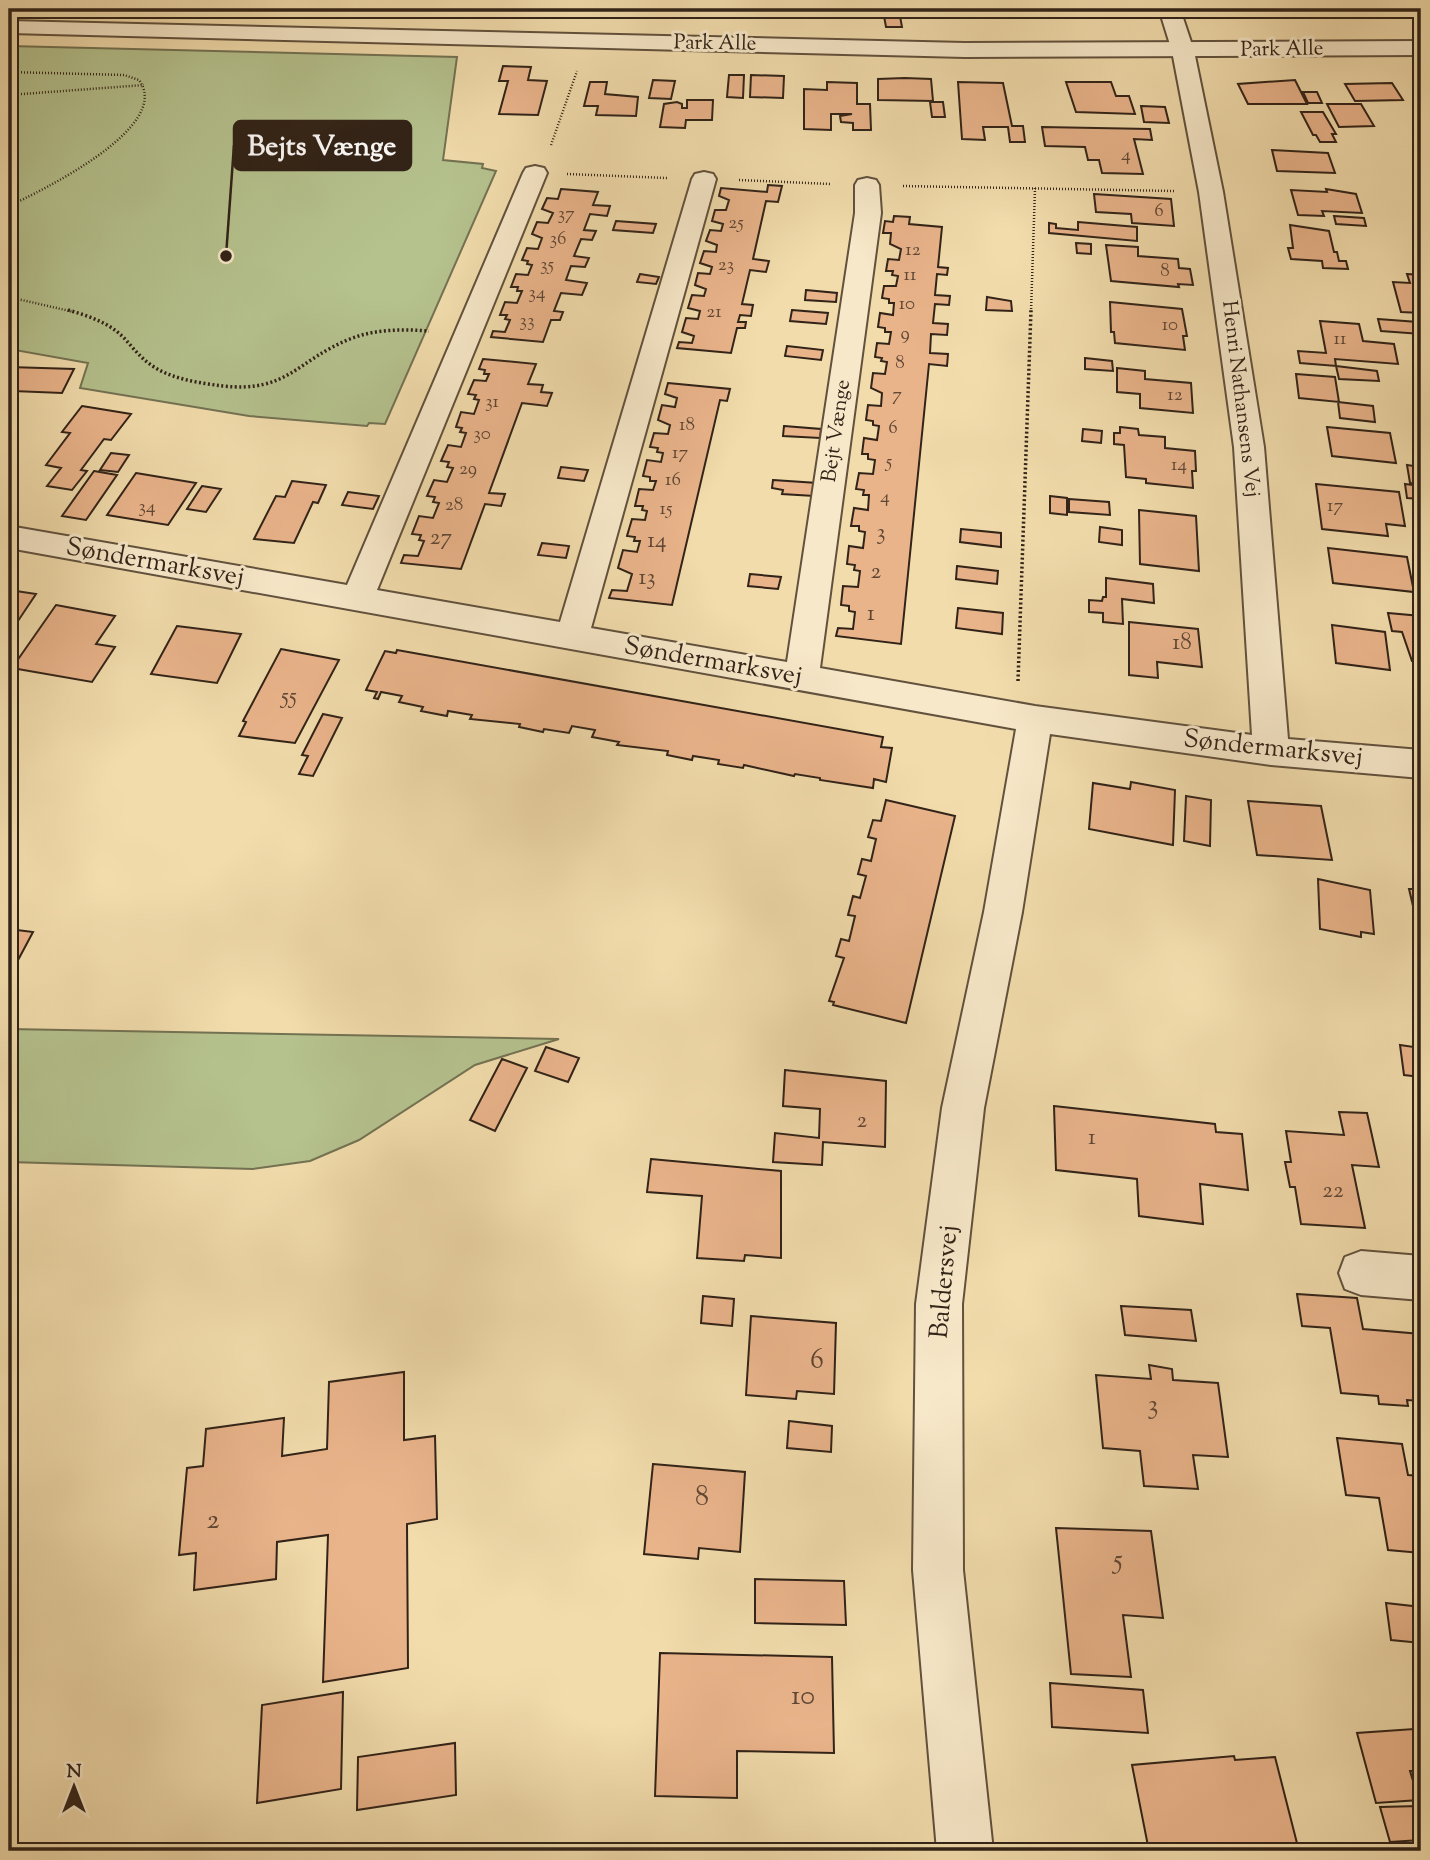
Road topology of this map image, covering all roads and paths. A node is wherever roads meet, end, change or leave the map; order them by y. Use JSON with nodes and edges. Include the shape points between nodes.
{"nodes":[{"id":1,"x":1170,"y":9,"type":"edge"},
{"id":2,"x":9,"y":27,"type":"edge"},
{"id":3,"x":588,"y":41,"type":"junction"},
{"id":4,"x":1421,"y":48,"type":"edge"},
{"id":5,"x":1183,"y":51,"type":"junction"},
{"id":6,"x":9,"y":72,"type":"edge"},
{"id":7,"x":144,"y":87,"type":"junction"},
{"id":8,"x":9,"y":95,"type":"edge"},
{"id":9,"x":535,"y":173,"type":"joint"},
{"id":10,"x":704,"y":179,"type":"dead end"},
{"id":11,"x":867,"y":185,"type":"dead end"},
{"id":12,"x":1035,"y":188,"type":"dead end"},
{"id":13,"x":9,"y":206,"type":"edge"},
{"id":14,"x":9,"y":297,"type":"edge"},
{"id":15,"x":468,"y":334,"type":"junction"},
{"id":16,"x":9,"y":537,"type":"edge"},
{"id":17,"x":356,"y":599,"type":"junction"},
{"id":18,"x":572,"y":637,"type":"junction"},
{"id":19,"x":802,"y":678,"type":"junction"},
{"id":20,"x":1026,"y":718,"type":"junction"},
{"id":21,"x":1271,"y":751,"type":"junction"},
{"id":22,"x":1421,"y":764,"type":"edge"},
{"id":23,"x":1362,"y":1273,"type":"dead end"},
{"id":24,"x":1421,"y":1278,"type":"edge"},
{"id":25,"x":965,"y":1851,"type":"edge"}],
"edges":[{"from":1,"to":5,"type":"street","name":"Henri Nathansens Vej"},
{"from":2,"to":3,"type":"street","name":"Park Alle"},
{"from":3,"to":5,"type":"street","name":"Park Alle"},
{"from":3,"to":9,"type":"path","via":[[548,153]]},
{"from":4,"to":5,"type":"street","name":"Park Alle"},
{"from":5,"to":21,"type":"street","name":"Henri Nathansens Vej","via":[[1211,192],[1249,447]]},
{"from":6,"to":7,"type":"path","via":[[124,75]]},
{"from":7,"to":8,"type":"path"},
{"from":7,"to":13,"type":"path","via":[[138,113],[123,135],[97,158]]},
{"from":9,"to":15,"type":"street"},
{"from":10,"to":18,"type":"street"},
{"from":11,"to":19,"type":"street","name":"Bejt Vænge","via":[[868,213]]},
{"from":12,"to":20,"type":"path"},
{"from":14,"to":15,"type":"path","via":[[70,311],[114,329],[154,368],[194,380],[247,387],[296,375],[340,344],[371,332],[401,328]]},
{"from":15,"to":17,"type":"street"},
{"from":16,"to":17,"type":"street","name":"Søndermarksvej"},
{"from":17,"to":18,"type":"street","name":"Søndermarksvej"},
{"from":18,"to":19,"type":"street","name":"Søndermarksvej"},
{"from":19,"to":20,"type":"street","name":"Søndermarksvej"},
{"from":20,"to":21,"type":"street","name":"Søndermarksvej"},
{"from":20,"to":25,"type":"street","name":"Baldersvej","via":[[1003,912],[963,1108],[939,1304],[938,1570]]},
{"from":21,"to":22,"type":"street","name":"Søndermarksvej"},
{"from":23,"to":24,"type":"street"}]}
